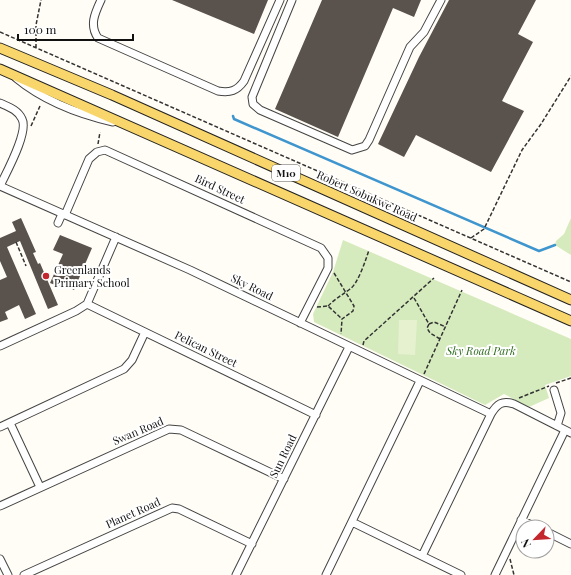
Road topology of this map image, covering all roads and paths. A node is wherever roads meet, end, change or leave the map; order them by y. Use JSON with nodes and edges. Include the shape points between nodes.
{"nodes":[{"id":1,"x":41,"y":0,"type":"edge"},
{"id":2,"x":102,"y":0,"type":"edge"},
{"id":3,"x":280,"y":0,"type":"edge"},
{"id":4,"x":292,"y":0,"type":"edge"},
{"id":5,"x":441,"y":0,"type":"edge"},
{"id":6,"x":0,"y":32,"type":"edge"},
{"id":7,"x":0,"y":48,"type":"edge"},
{"id":8,"x":36,"y":48,"type":"junction"},
{"id":9,"x":0,"y":69,"type":"edge"},
{"id":10,"x":571,"y":76,"type":"edge"},
{"id":11,"x":0,"y":103,"type":"edge"},
{"id":12,"x":40,"y":106,"type":"dead end"},
{"id":13,"x":24,"y":131,"type":"junction"},
{"id":14,"x":100,"y":132,"type":"dead end"},
{"id":15,"x":97,"y":152,"type":"junction"},
{"id":16,"x":0,"y":186,"type":"edge"},
{"id":17,"x":63,"y":214,"type":"junction"},
{"id":18,"x":58,"y":223,"type":"dead end"},
{"id":19,"x":116,"y":237,"type":"junction"},
{"id":20,"x":471,"y":238,"type":"junction"},
{"id":21,"x":16,"y":242,"type":"dead end"},
{"id":22,"x":369,"y":250,"type":"dead end"},
{"id":23,"x":26,"y":266,"type":"dead end"},
{"id":24,"x":328,"y":268,"type":"junction"},
{"id":25,"x":434,"y":278,"type":"dead end"},
{"id":26,"x":571,"y":282,"type":"edge"},
{"id":27,"x":462,"y":290,"type":"dead end"},
{"id":28,"x":345,"y":291,"type":"junction"},
{"id":29,"x":414,"y":298,"type":"junction"},
{"id":30,"x":571,"y":300,"type":"edge"},
{"id":31,"x":87,"y":304,"type":"junction"},
{"id":32,"x":309,"y":305,"type":"junction"},
{"id":33,"x":328,"y":306,"type":"junction"},
{"id":34,"x":342,"y":319,"type":"junction"},
{"id":35,"x":571,"y":321,"type":"edge"},
{"id":36,"x":300,"y":323,"type":"junction"},
{"id":37,"x":429,"y":324,"type":"junction"},
{"id":38,"x":446,"y":327,"type":"junction"},
{"id":39,"x":145,"y":332,"type":"junction"},
{"id":40,"x":441,"y":339,"type":"junction"},
{"id":41,"x":339,"y":342,"type":"junction"},
{"id":42,"x":0,"y":346,"type":"edge"},
{"id":43,"x":349,"y":347,"type":"junction"},
{"id":44,"x":360,"y":352,"type":"junction"},
{"id":45,"x":571,"y":378,"type":"edge"},
{"id":46,"x":421,"y":379,"type":"junction"},
{"id":47,"x":554,"y":390,"type":"dead end"},
{"id":48,"x":514,"y":404,"type":"junction"},
{"id":49,"x":491,"y":414,"type":"junction"},
{"id":50,"x":316,"y":415,"type":"junction"},
{"id":51,"x":10,"y":423,"type":"junction"},
{"id":52,"x":557,"y":426,"type":"junction"},
{"id":53,"x":0,"y":427,"type":"edge"},
{"id":54,"x":568,"y":432,"type":"edge"},
{"id":55,"x":284,"y":479,"type":"junction"},
{"id":56,"x":40,"y":487,"type":"junction"},
{"id":57,"x":0,"y":506,"type":"edge"},
{"id":58,"x":523,"y":519,"type":"edge"},
{"id":59,"x":352,"y":522,"type":"junction"},
{"id":60,"x":515,"y":534,"type":"edge"},
{"id":61,"x":555,"y":536,"type":"edge"},
{"id":62,"x":252,"y":544,"type":"junction"},
{"id":63,"x":571,"y":544,"type":"edge"},
{"id":64,"x":506,"y":553,"type":"junction"},
{"id":65,"x":422,"y":556,"type":"junction"},
{"id":66,"x":0,"y":559,"type":"edge"},
{"id":67,"x":8,"y":575,"type":"edge"},
{"id":68,"x":24,"y":575,"type":"edge"},
{"id":69,"x":236,"y":575,"type":"edge"},
{"id":70,"x":326,"y":575,"type":"edge"},
{"id":71,"x":461,"y":575,"type":"edge"},
{"id":72,"x":495,"y":575,"type":"edge"},
{"id":73,"x":514,"y":575,"type":"edge"}],
"edges":[{"from":1,"to":8,"type":"path","via":[[36,25]]},
{"from":2,"to":3,"type":"street","via":[[94,15],[93,25],[98,38],[177,74],[226,92],[235,91],[244,81]]},
{"from":4,"to":5,"type":"street","via":[[252,97],[253,104],[260,110],[352,150],[365,146],[369,140],[410,47],[424,32]]},
{"from":6,"to":8,"type":"path"},
{"from":7,"to":30,"type":"main road","name":"Robert Sobukwe Road","number":"M10","via":[[112,95]]},
{"from":8,"to":20,"type":"path"},
{"from":9,"to":35,"type":"main road","number":"M10"},
{"from":10,"to":20,"type":"path","via":[[522,150],[484,229]]},
{"from":11,"to":13,"type":"street","via":[[16,110],[23,120]]},
{"from":12,"to":13,"type":"path","via":[[28,133]]},
{"from":13,"to":16,"type":"street"},
{"from":14,"to":15,"type":"path"},
{"from":15,"to":17,"type":"street","via":[[89,159]]},
{"from":15,"to":24,"type":"street","name":"Bird Street","via":[[109,150],[321,248],[328,258]]},
{"from":16,"to":17,"type":"street","name":"Sky Road"},
{"from":17,"to":18,"type":"street"},
{"from":17,"to":19,"type":"street","name":"Sky Road"},
{"from":19,"to":31,"type":"street"},
{"from":19,"to":36,"type":"street","name":"Sky Road"},
{"from":20,"to":26,"type":"path"},
{"from":21,"to":23,"type":"path"},
{"from":22,"to":28,"type":"path","via":[[356,283]]},
{"from":24,"to":28,"type":"path"},
{"from":24,"to":32,"type":"street"},
{"from":25,"to":29,"type":"path"},
{"from":27,"to":38,"type":"path"},
{"from":28,"to":33,"type":"path"},
{"from":28,"to":34,"type":"path","via":[[354,306],[353,311]]},
{"from":29,"to":37,"type":"path"},
{"from":29,"to":44,"type":"path","via":[[364,341]]},
{"from":31,"to":39,"type":"street","name":"Pelican Street"},
{"from":31,"to":42,"type":"street"},
{"from":32,"to":33,"type":"path"},
{"from":32,"to":36,"type":"street"},
{"from":33,"to":34,"type":"path"},
{"from":34,"to":41,"type":"path"},
{"from":36,"to":41,"type":"street","name":"Sky Road"},
{"from":37,"to":38,"type":"path","via":[[434,322]]},
{"from":37,"to":40,"type":"path","via":[[427,328],[430,333]]},
{"from":38,"to":40,"type":"path"},
{"from":39,"to":50,"type":"street","name":"Pelican Street"},
{"from":39,"to":51,"type":"street","via":[[132,360],[124,369]]},
{"from":40,"to":46,"type":"path"},
{"from":41,"to":43,"type":"street","name":"Sky Road"},
{"from":43,"to":44,"type":"street","name":"Sky Road"},
{"from":43,"to":50,"type":"street","name":"Sun Road"},
{"from":44,"to":46,"type":"street","name":"Sky Road"},
{"from":45,"to":48,"type":"path","via":[[529,392]]},
{"from":46,"to":49,"type":"street","name":"Sky Road"},
{"from":46,"to":59,"type":"street"},
{"from":47,"to":52,"type":"street","via":[[561,413]]},
{"from":48,"to":49,"type":"street","via":[[500,403]]},
{"from":48,"to":52,"type":"street"},
{"from":49,"to":65,"type":"street"},
{"from":50,"to":55,"type":"street","name":"Sun Road"},
{"from":51,"to":53,"type":"street"},
{"from":51,"to":56,"type":"street"},
{"from":52,"to":54,"type":"street"},
{"from":54,"to":58,"type":"street"},
{"from":55,"to":56,"type":"street","name":"Swan Road","via":[[173,428],[163,430]]},
{"from":55,"to":62,"type":"street","name":"Sun Road"},
{"from":56,"to":57,"type":"street","name":"Swan Road"},
{"from":59,"to":65,"type":"street"},
{"from":59,"to":70,"type":"street"},
{"from":60,"to":64,"type":"street"},
{"from":61,"to":63,"type":"street"},
{"from":62,"to":68,"type":"street","name":"Planet Road","via":[[172,508]]},
{"from":62,"to":69,"type":"street","name":"Sun Road"},
{"from":64,"to":72,"type":"street"},
{"from":64,"to":73,"type":"path"},
{"from":65,"to":71,"type":"street"},
{"from":66,"to":67,"type":"street"}]}
